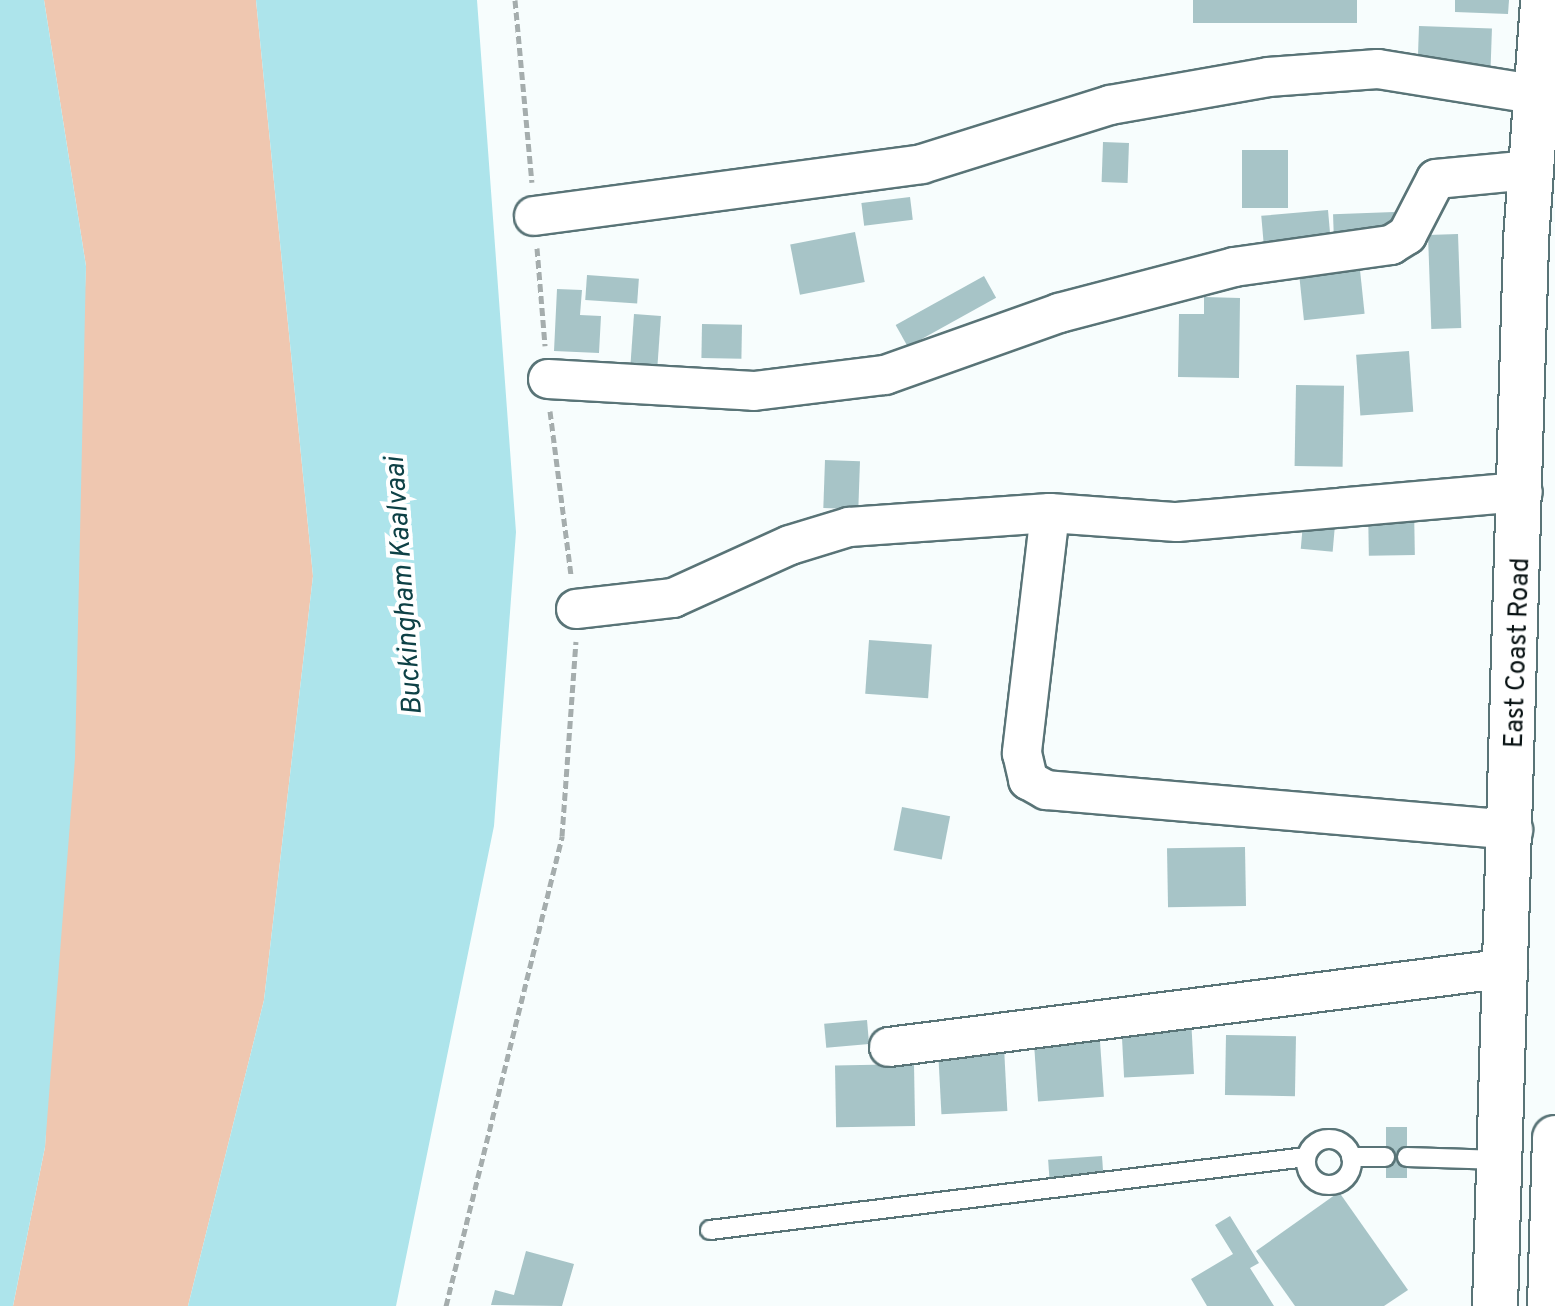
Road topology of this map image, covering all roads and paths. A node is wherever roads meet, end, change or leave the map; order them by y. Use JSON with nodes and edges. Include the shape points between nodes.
{"nodes":[{"id":1,"x":515,"y":0,"type":"edge"},
{"id":2,"x":1543,"y":0,"type":"edge"},
{"id":3,"x":1547,"y":48,"type":"edge"},
{"id":4,"x":1533,"y":94,"type":"junction"},
{"id":5,"x":1529,"y":170,"type":"junction"},
{"id":6,"x":534,"y":216,"type":"junction"},
{"id":7,"x":548,"y":379,"type":"junction"},
{"id":8,"x":1523,"y":492,"type":"junction"},
{"id":9,"x":1050,"y":513,"type":"junction"},
{"id":10,"x":576,"y":609,"type":"junction"},
{"id":11,"x":1513,"y":830,"type":"junction"},
{"id":12,"x":1508,"y":968,"type":"junction"},
{"id":13,"x":889,"y":1047,"type":"dead end"},
{"id":14,"x":1555,"y":1138,"type":"edge"},
{"id":15,"x":1306,"y":1157,"type":"junction"},
{"id":16,"x":1351,"y":1157,"type":"junction"},
{"id":17,"x":1385,"y":1157,"type":"dead end"},
{"id":18,"x":1407,"y":1157,"type":"dead end"},
{"id":19,"x":1501,"y":1160,"type":"junction"},
{"id":20,"x":710,"y":1230,"type":"dead end"},
{"id":21,"x":446,"y":1306,"type":"edge"},
{"id":22,"x":1495,"y":1306,"type":"edge"},
{"id":23,"x":1550,"y":1306,"type":"edge"}],
"edges":[{"from":1,"to":6,"type":"path"},
{"from":2,"to":3,"type":"main road","name":"East Coast Road"},
{"from":3,"to":4,"type":"main road","name":"East Coast Road"},
{"from":4,"to":5,"type":"main road","name":"East Coast Road"},
{"from":4,"to":6,"type":"street","via":[[1378,69],[1268,77],[1110,105],[922,164]]},
{"from":5,"to":7,"type":"street","via":[[1436,179],[1407,235],[1391,245],[1234,267],[1059,313],[885,375],[754,391]]},
{"from":5,"to":8,"type":"main road","name":"East Coast Road"},
{"from":6,"to":7,"type":"path"},
{"from":7,"to":10,"type":"path"},
{"from":8,"to":9,"type":"street","via":[[1177,522]]},
{"from":8,"to":11,"type":"main road","name":"East Coast Road"},
{"from":9,"to":10,"type":"street","via":[[849,527],[790,545],[673,598]]},
{"from":9,"to":11,"type":"street","via":[[1022,753],[1028,780],[1046,790]]},
{"from":10,"to":21,"type":"path","via":[[562,836]]},
{"from":11,"to":12,"type":"main road","name":"East Coast Road"},
{"from":12,"to":13,"type":"street"},
{"from":12,"to":19,"type":"main road","name":"East Coast Road"},
{"from":14,"to":23,"type":"main road"},
{"from":15,"to":16,"type":"lane","via":[[1310,1148],[1329,1139],[1347,1148]]},
{"from":15,"to":16,"type":"lane","via":[[1310,1177],[1329,1186],[1347,1177]]},
{"from":15,"to":20,"type":"lane"},
{"from":16,"to":17,"type":"lane"},
{"from":18,"to":19,"type":"lane"},
{"from":19,"to":22,"type":"main road","name":"East Coast Road"}]}
